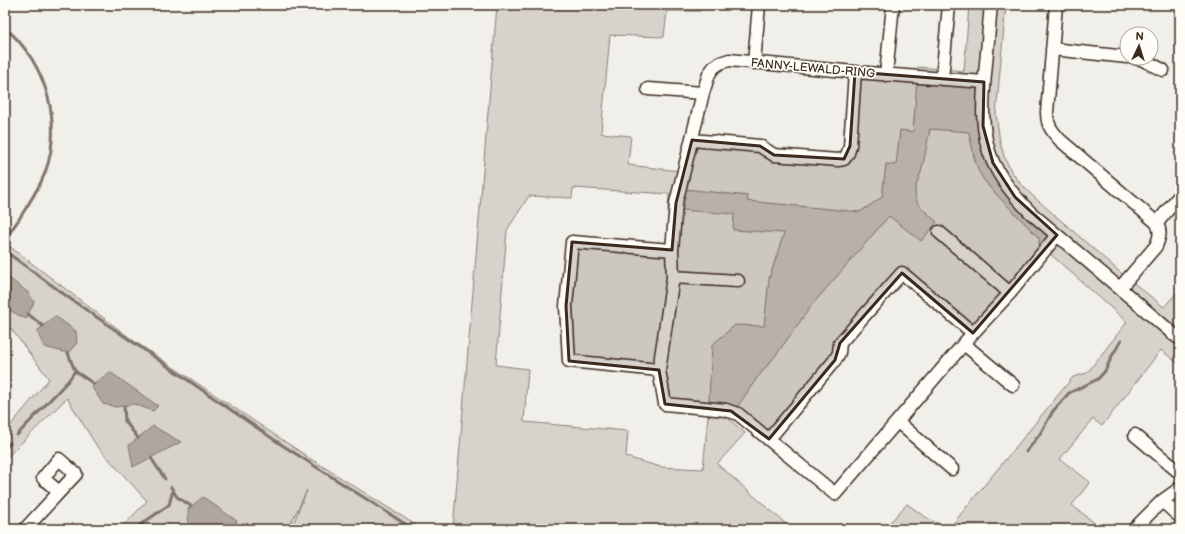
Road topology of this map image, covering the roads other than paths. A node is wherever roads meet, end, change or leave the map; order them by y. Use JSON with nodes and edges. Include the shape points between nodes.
{"nodes":[{"id":1,"x":759,"y":5,"type":"edge"},
{"id":2,"x":893,"y":5,"type":"edge"},
{"id":3,"x":949,"y":5,"type":"edge"},
{"id":4,"x":991,"y":5,"type":"edge"},
{"id":5,"x":1056,"y":5,"type":"edge"},
{"id":6,"x":1052,"y":49,"type":"junction"},
{"id":7,"x":1119,"y":56,"type":"edge"},
{"id":8,"x":754,"y":62,"type":"junction"},
{"id":9,"x":1155,"y":66,"type":"edge"},
{"id":10,"x":1163,"y":70,"type":"dead end"},
{"id":11,"x":856,"y":72,"type":"junction"},
{"id":12,"x":886,"y":75,"type":"junction"},
{"id":13,"x":942,"y":79,"type":"junction"},
{"id":14,"x":984,"y":82,"type":"junction"},
{"id":15,"x":648,"y":89,"type":"dead end"},
{"id":16,"x":703,"y":93,"type":"junction"},
{"id":17,"x":692,"y":140,"type":"junction"},
{"id":18,"x":1180,"y":195,"type":"edge"},
{"id":19,"x":1157,"y":223,"type":"junction"},
{"id":20,"x":939,"y":232,"type":"dead end"},
{"id":21,"x":1057,"y":235,"type":"junction"},
{"id":22,"x":672,"y":250,"type":"junction"},
{"id":23,"x":673,"y":277,"type":"junction"},
{"id":24,"x":738,"y":281,"type":"dead end"},
{"id":25,"x":1120,"y":288,"type":"junction"},
{"id":26,"x":1010,"y":293,"type":"junction"},
{"id":27,"x":974,"y":333,"type":"junction"},
{"id":28,"x":1179,"y":341,"type":"edge"},
{"id":29,"x":964,"y":344,"type":"junction"},
{"id":30,"x":659,"y":370,"type":"junction"},
{"id":31,"x":1013,"y":385,"type":"dead end"},
{"id":32,"x":898,"y":422,"type":"junction"},
{"id":33,"x":1135,"y":435,"type":"dead end"},
{"id":34,"x":769,"y":439,"type":"junction"},
{"id":35,"x":952,"y":469,"type":"dead end"},
{"id":36,"x":1180,"y":473,"type":"edge"},
{"id":37,"x":1180,"y":488,"type":"edge"},
{"id":38,"x":59,"y":492,"type":"dead end"},
{"id":39,"x":1162,"y":501,"type":"junction"},
{"id":40,"x":1180,"y":517,"type":"edge"},
{"id":41,"x":25,"y":529,"type":"edge"},
{"id":42,"x":1134,"y":529,"type":"edge"}],
"edges":[{"from":1,"to":8,"type":"street"},
{"from":2,"to":12,"type":"street"},
{"from":3,"to":13,"type":"street"},
{"from":4,"to":14,"type":"street"},
{"from":5,"to":6,"type":"street"},
{"from":6,"to":7,"type":"street"},
{"from":6,"to":19,"type":"street","via":[[1046,112],[1051,130]]},
{"from":8,"to":11,"type":"street","name":"FANNY-LEWALD-RING"},
{"from":8,"to":16,"type":"street","name":"FANNY-LEWALD-RING","via":[[729,60],[720,63],[709,74]]},
{"from":9,"to":10,"type":"street"},
{"from":11,"to":12,"type":"street","name":"FANNY-LEWALD-RING"},
{"from":11,"to":17,"type":"street","via":[[850,146],[844,159],[774,155],[760,146]]},
{"from":12,"to":13,"type":"street","name":"FANNY-LEWALD-RING"},
{"from":13,"to":14,"type":"street","name":"FANNY-LEWALD-RING"},
{"from":14,"to":21,"type":"street","via":[[983,126],[993,163],[1015,197]]},
{"from":15,"to":16,"type":"street"},
{"from":16,"to":17,"type":"street","name":"FANNY-LEWALD-RING"},
{"from":17,"to":22,"type":"street","name":"FANNY-LEWALD-RING","via":[[676,203]]},
{"from":18,"to":19,"type":"street"},
{"from":19,"to":25,"type":"street","via":[[1160,230],[1156,246]]},
{"from":20,"to":26,"type":"street"},
{"from":21,"to":25,"type":"street"},
{"from":21,"to":26,"type":"street","name":"FANNY-LEWALD-RING"},
{"from":22,"to":23,"type":"street","name":"FANNY-LEWALD-RING"},
{"from":22,"to":30,"type":"street","via":[[572,242],[566,306],[569,361]]},
{"from":23,"to":24,"type":"street"},
{"from":23,"to":30,"type":"street","name":"FANNY-LEWALD-RING"},
{"from":25,"to":28,"type":"street"},
{"from":26,"to":27,"type":"street","name":"FANNY-LEWALD-RING"},
{"from":27,"to":29,"type":"street","name":"FANNY-LEWALD-RING"},
{"from":27,"to":34,"type":"street","via":[[902,273],[840,343],[835,360]]},
{"from":29,"to":31,"type":"street"},
{"from":29,"to":32,"type":"street","name":"FANNY-LEWALD-RING"},
{"from":30,"to":34,"type":"street","name":"FANNY-LEWALD-RING","via":[[664,404],[731,411]]},
{"from":32,"to":34,"type":"street","name":"FANNY-LEWALD-RING","via":[[835,494]]},
{"from":32,"to":35,"type":"street"},
{"from":33,"to":36,"type":"street"},
{"from":37,"to":39,"type":"street"},
{"from":38,"to":41,"type":"street"},
{"from":39,"to":40,"type":"street"},
{"from":39,"to":42,"type":"street"}]}
